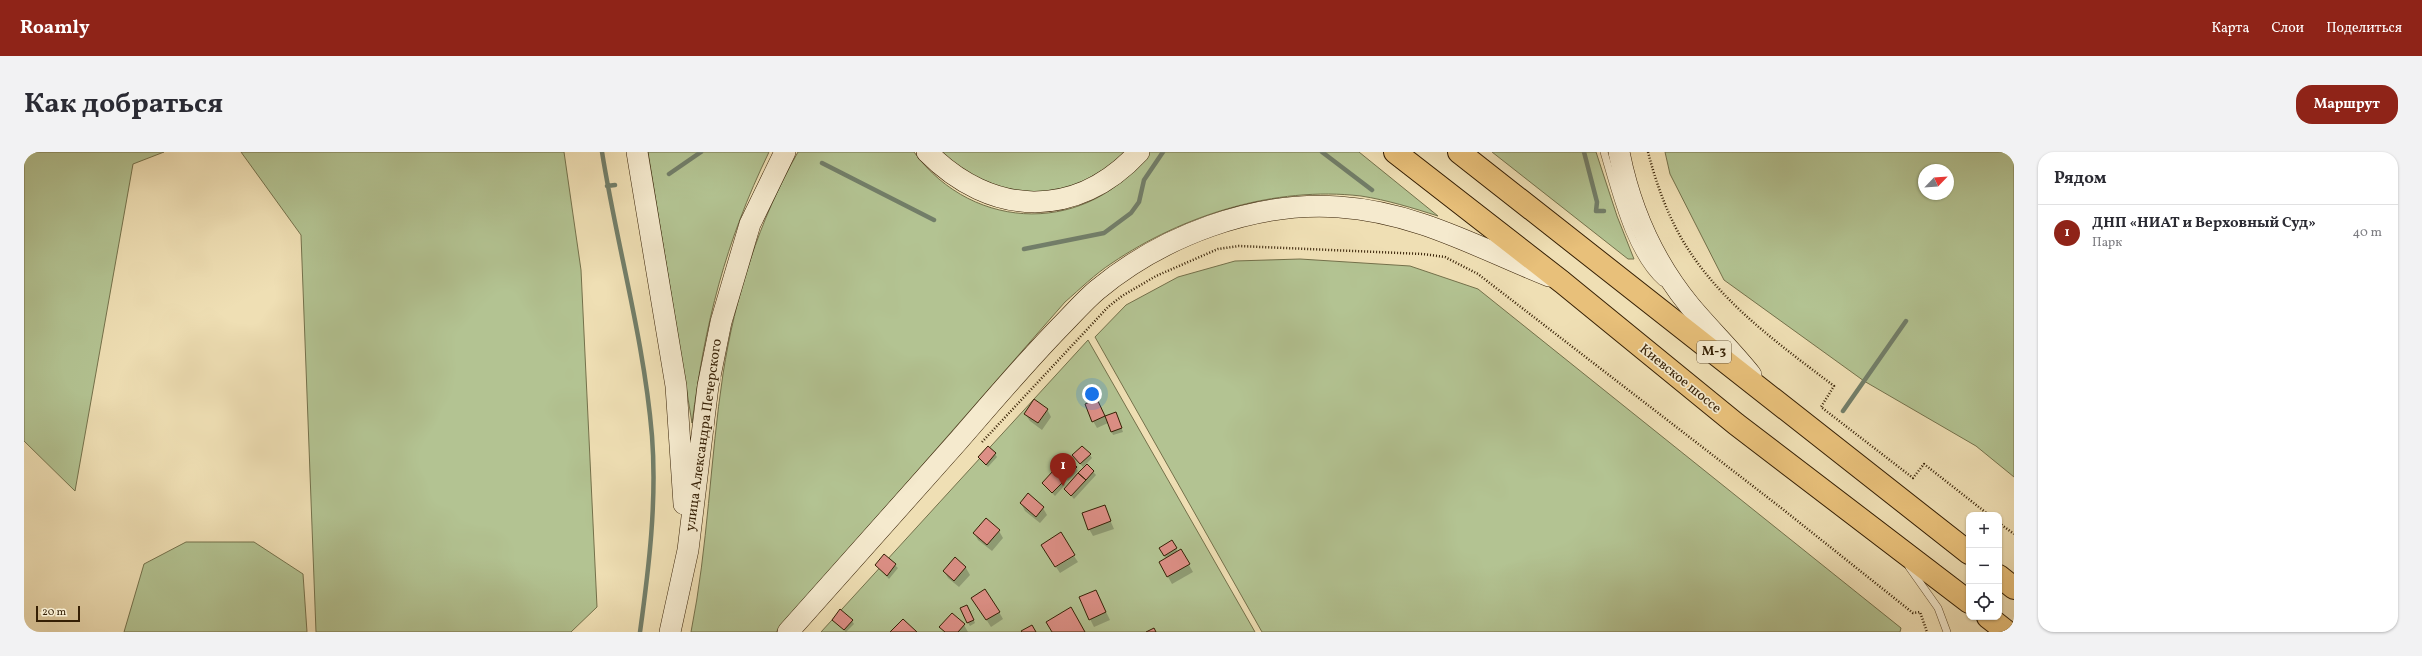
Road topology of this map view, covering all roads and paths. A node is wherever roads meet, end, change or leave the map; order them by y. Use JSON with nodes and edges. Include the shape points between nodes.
{"nodes":[{"id":1,"x":638,"y":152,"type":"edge"},
{"id":2,"x":785,"y":152,"type":"edge"},
{"id":3,"x":927,"y":152,"type":"edge"},
{"id":4,"x":1139,"y":152,"type":"edge"},
{"id":5,"x":1395,"y":152,"type":"edge"},
{"id":6,"x":1459,"y":152,"type":"edge"},
{"id":7,"x":1604,"y":152,"type":"edge"},
{"id":8,"x":1619,"y":152,"type":"edge"},
{"id":9,"x":1648,"y":152,"type":"edge"},
{"id":10,"x":1562,"y":282,"type":"junction"},
{"id":11,"x":1691,"y":307,"type":"junction"},
{"id":12,"x":1765,"y":393,"type":"junction"},
{"id":13,"x":980,"y":445,"type":"dead end"},
{"id":14,"x":1985,"y":512,"type":"edge"},
{"id":15,"x":2002,"y":525,"type":"edge"},
{"id":16,"x":2014,"y":534,"type":"edge"},
{"id":17,"x":1886,"y":536,"type":"junction"},
{"id":18,"x":688,"y":550,"type":"junction"},
{"id":19,"x":1966,"y":550,"type":"edge"},
{"id":20,"x":2002,"y":578,"type":"edge"},
{"id":21,"x":2014,"y":588,"type":"edge"},
{"id":22,"x":1966,"y":600,"type":"edge"},
{"id":23,"x":1992,"y":620,"type":"edge"},
{"id":24,"x":670,"y":632,"type":"edge"},
{"id":25,"x":788,"y":632,"type":"edge"},
{"id":26,"x":1927,"y":632,"type":"edge"},
{"id":27,"x":1947,"y":632,"type":"edge"},
{"id":28,"x":2007,"y":632,"type":"edge"}],
"edges":[{"from":1,"to":18,"type":"main road","via":[[676,386]]},
{"from":2,"to":18,"type":"main road","name":"улица Александра Печерского","via":[[750,224],[722,316],[708,386]]},
{"from":3,"to":4,"type":"main road","via":[[952,175],[980,191],[1010,201],[1032,203],[1067,198],[1095,187],[1114,175]]},
{"from":5,"to":10,"type":"highway","name":"Киевское шоссе"},
{"from":6,"to":12,"type":"highway","number":"М-3"},
{"from":7,"to":11,"type":"lane","via":[[1616,192],[1642,256],[1658,279]]},
{"from":8,"to":11,"type":"main road","via":[[1626,183],[1650,246]]},
{"from":9,"to":14,"type":"path","via":[[1656,179],[1680,236],[1707,276],[1753,321],[1834,386],[1821,407],[1913,478],[1924,464]]},
{"from":10,"to":17,"type":"highway","name":"Киевское шоссе","via":[[1736,424]]},
{"from":10,"to":25,"type":"main road","via":[[1429,224],[1393,214],[1358,209],[1301,207],[1264,212],[1225,221],[1179,239],[1134,263],[1092,295],[1042,346]]},
{"from":11,"to":12,"type":"main road"},
{"from":12,"to":19,"type":"highway","number":"М-3"},
{"from":13,"to":26,"type":"path","via":[[1108,308],[1140,284],[1190,260],[1230,246],[1402,252],[1445,257],[1478,274],[1760,491],[1913,613],[1920,612]]},
{"from":15,"to":16,"type":"path"},
{"from":17,"to":22,"type":"highway","name":"Киевское шоссе"},
{"from":17,"to":27,"type":"lane","via":[[1938,608]]},
{"from":18,"to":24,"type":"main road","name":"улица Александра Печерского"},
{"from":20,"to":21,"type":"highway"},
{"from":23,"to":28,"type":"highway"}]}
